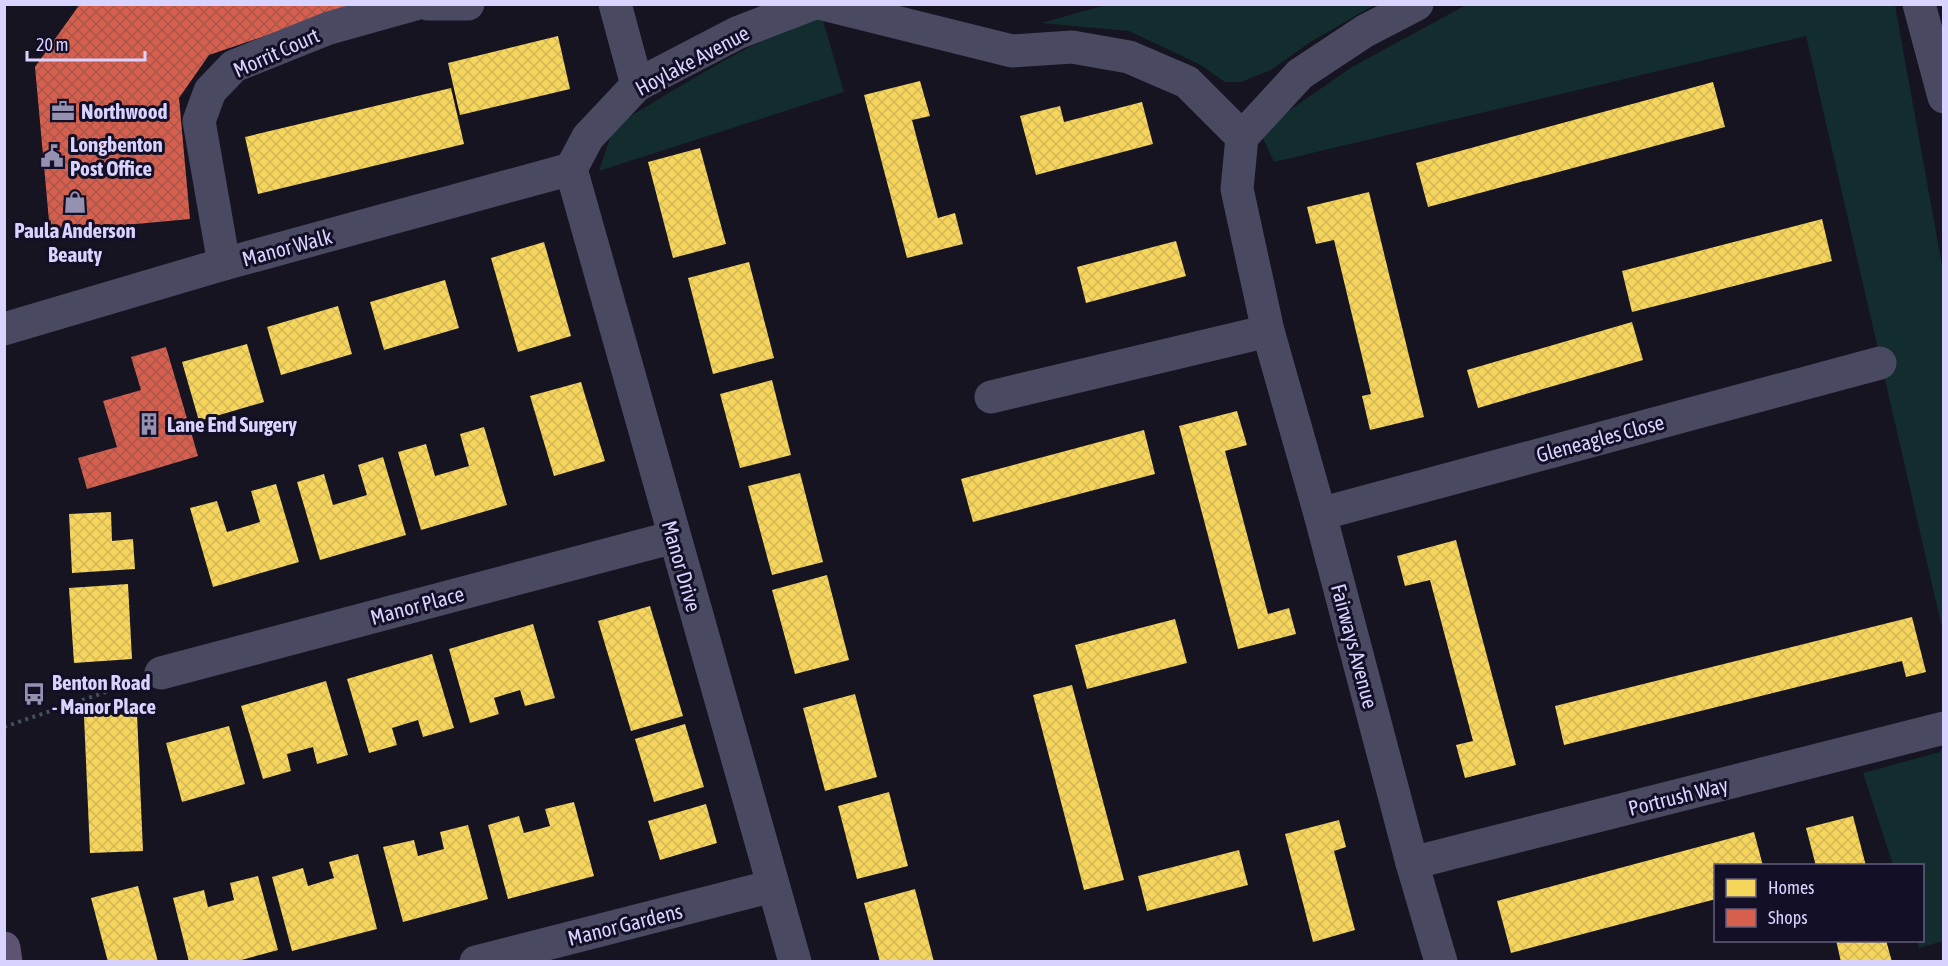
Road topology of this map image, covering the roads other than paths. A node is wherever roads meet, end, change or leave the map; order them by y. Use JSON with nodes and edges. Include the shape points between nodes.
{"nodes":[{"id":1,"x":415,"y":4,"type":"edge"},
{"id":2,"x":428,"y":4,"type":"edge"},
{"id":3,"x":468,"y":4,"type":"edge"},
{"id":4,"x":615,"y":4,"type":"edge"},
{"id":5,"x":812,"y":4,"type":"edge"},
{"id":6,"x":823,"y":4,"type":"edge"},
{"id":7,"x":1417,"y":4,"type":"edge"},
{"id":8,"x":1919,"y":4,"type":"edge"},
{"id":9,"x":637,"y":85,"type":"junction"},
{"id":10,"x":1944,"y":97,"type":"edge"},
{"id":11,"x":1242,"y":137,"type":"junction"},
{"id":12,"x":571,"y":169,"type":"junction"},
{"id":13,"x":224,"y":264,"type":"junction"},
{"id":14,"x":4,"y":329,"type":"edge"},
{"id":15,"x":1268,"y":331,"type":"junction"},
{"id":16,"x":1880,"y":363,"type":"dead end"},
{"id":17,"x":991,"y":397,"type":"dead end"},
{"id":18,"x":1320,"y":514,"type":"junction"},
{"id":19,"x":674,"y":537,"type":"junction"},
{"id":20,"x":161,"y":673,"type":"road end"},
{"id":21,"x":1944,"y":728,"type":"edge"},
{"id":22,"x":1412,"y":863,"type":"junction"},
{"id":23,"x":773,"y":885,"type":"junction"},
{"id":24,"x":4,"y":948,"type":"edge"},
{"id":25,"x":6,"y":962,"type":"edge"},
{"id":26,"x":476,"y":962,"type":"edge"},
{"id":27,"x":795,"y":962,"type":"edge"},
{"id":28,"x":1441,"y":962,"type":"edge"}],
"edges":[{"from":1,"to":13,"type":"street","name":"Morrit Court","via":[[329,28],[234,66],[210,91],[199,121]]},
{"from":2,"to":3,"type":"street"},
{"from":4,"to":9,"type":"street"},
{"from":5,"to":9,"type":"street","name":"Hoylake Avenue","via":[[736,33]]},
{"from":6,"to":11,"type":"street","via":[[1012,51],[1072,47],[1129,57],[1187,82]]},
{"from":7,"to":11,"type":"street","via":[[1365,31],[1300,74]]},
{"from":8,"to":10,"type":"street"},
{"from":9,"to":12,"type":"street","name":"Hoylake Avenue","via":[[588,137]]},
{"from":11,"to":15,"type":"street","name":"Fairways Avenue","via":[[1238,189]]},
{"from":12,"to":13,"type":"street","name":"Manor Walk"},
{"from":12,"to":19,"type":"street","name":"Manor Drive"},
{"from":13,"to":14,"type":"street","name":"Manor Walk"},
{"from":15,"to":17,"type":"street"},
{"from":15,"to":18,"type":"street","name":"Fairways Avenue"},
{"from":16,"to":18,"type":"street","name":"Gleneagles Close"},
{"from":18,"to":22,"type":"street","name":"Fairways Avenue"},
{"from":19,"to":20,"type":"street","name":"Manor Place"},
{"from":19,"to":23,"type":"street","name":"Manor Drive"},
{"from":21,"to":22,"type":"street","name":"Portrush Way"},
{"from":22,"to":28,"type":"street","name":"Fairways Avenue"},
{"from":23,"to":26,"type":"street","name":"Manor Gardens"},
{"from":23,"to":27,"type":"street","name":"Manor Drive"},
{"from":24,"to":25,"type":"main road"}]}
